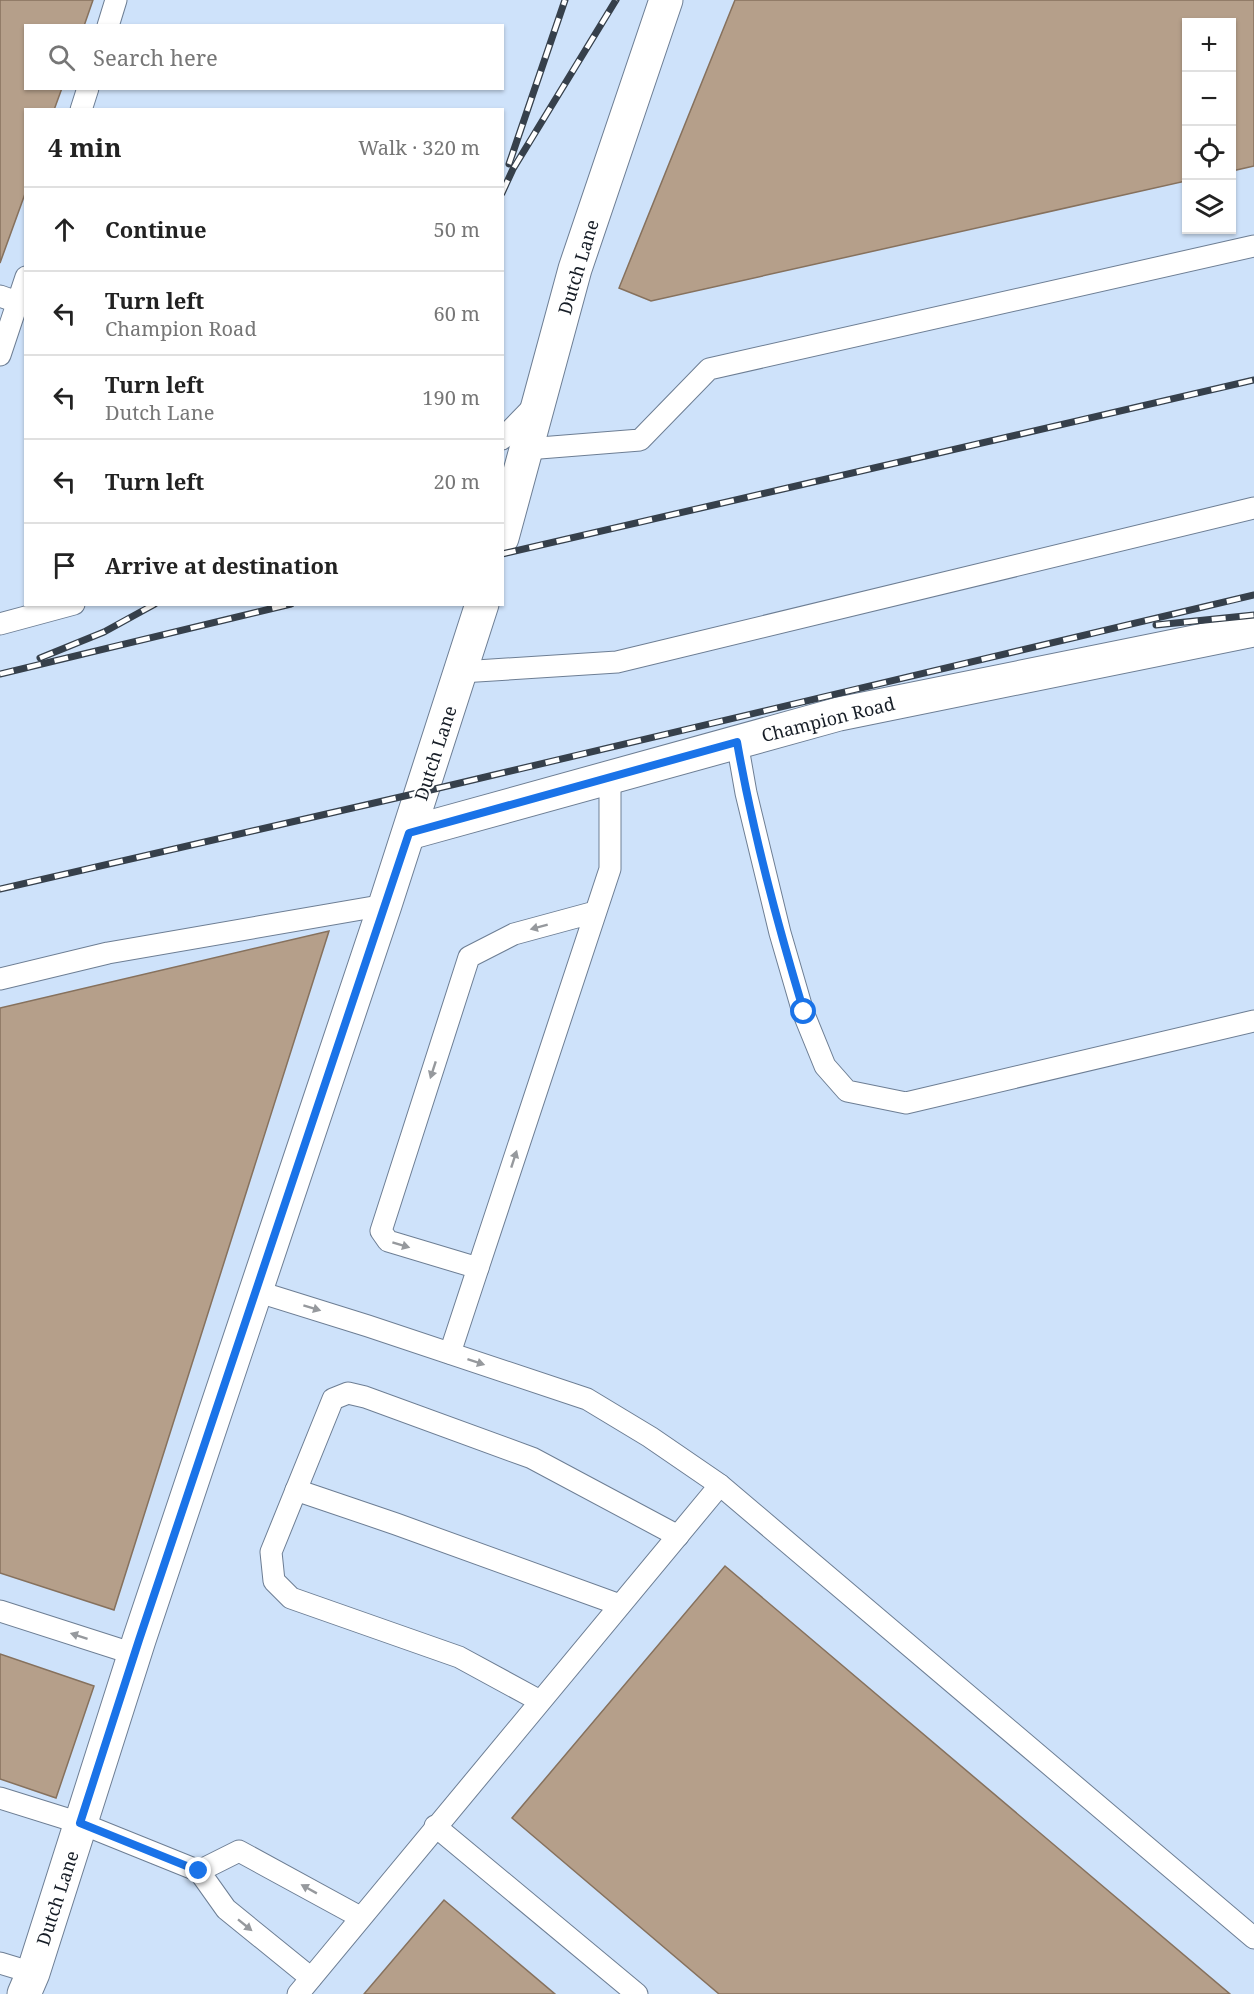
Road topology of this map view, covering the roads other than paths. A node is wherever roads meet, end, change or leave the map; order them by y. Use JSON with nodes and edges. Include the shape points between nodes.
{"nodes":[{"id":1,"x":116,"y":0,"type":"edge"},
{"id":2,"x":666,"y":0,"type":"edge"},
{"id":3,"x":109,"y":24,"type":"edge"},
{"id":4,"x":86,"y":90,"type":"edge"},
{"id":5,"x":82,"y":108,"type":"edge"},
{"id":6,"x":1254,"y":246,"type":"edge"},
{"id":7,"x":24,"y":280,"type":"edge"},
{"id":8,"x":9,"y":299,"type":"edge"},
{"id":9,"x":0,"y":355,"type":"edge"},
{"id":10,"x":515,"y":444,"type":"edge"},
{"id":11,"x":1254,"y":508,"type":"edge"},
{"id":12,"x":504,"y":524,"type":"edge"},
{"id":13,"x":67,"y":606,"type":"edge"},
{"id":14,"x":482,"y":606,"type":"edge"},
{"id":15,"x":0,"y":624,"type":"edge"},
{"id":16,"x":1254,"y":630,"type":"edge"},
{"id":17,"x":461,"y":672,"type":"junction"},
{"id":18,"x":737,"y":742,"type":"junction"},
{"id":19,"x":610,"y":777,"type":"junction"},
{"id":20,"x":409,"y":833,"type":"junction"},
{"id":21,"x":385,"y":905,"type":"junction"},
{"id":22,"x":595,"y":912,"type":"junction"},
{"id":23,"x":0,"y":979,"type":"edge"},
{"id":24,"x":1254,"y":1021,"type":"edge"},
{"id":25,"x":478,"y":1268,"type":"junction"},
{"id":26,"x":256,"y":1291,"type":"junction"},
{"id":27,"x":450,"y":1353,"type":"junction"},
{"id":28,"x":720,"y":1485,"type":"junction"},
{"id":29,"x":296,"y":1490,"type":"junction"},
{"id":30,"x":678,"y":1536,"type":"junction"},
{"id":31,"x":620,"y":1605,"type":"junction"},
{"id":32,"x":0,"y":1611,"type":"edge"},
{"id":33,"x":134,"y":1654,"type":"junction"},
{"id":34,"x":540,"y":1701,"type":"junction"},
{"id":35,"x":0,"y":1798,"type":"edge"},
{"id":36,"x":80,"y":1823,"type":"junction"},
{"id":37,"x":435,"y":1826,"type":"junction"},
{"id":38,"x":199,"y":1871,"type":"junction"},
{"id":39,"x":360,"y":1917,"type":"junction"},
{"id":40,"x":1254,"y":1938,"type":"edge"},
{"id":41,"x":0,"y":1963,"type":"edge"},
{"id":42,"x":28,"y":1984,"type":"edge"},
{"id":43,"x":305,"y":1986,"type":"edge"},
{"id":44,"x":637,"y":1994,"type":"edge"}],
"edges":[{"from":1,"to":3,"type":"lane"},
{"from":2,"to":10,"type":"street","name":"Dutch Lane","via":[[575,269],[541,399]]},
{"from":4,"to":5,"type":"lane"},
{"from":6,"to":10,"type":"lane","via":[[709,369],[640,440]]},
{"from":7,"to":8,"type":"lane"},
{"from":8,"to":9,"type":"lane"},
{"from":10,"to":12,"type":"street","name":"Dutch Lane"},
{"from":11,"to":17,"type":"lane","via":[[617,662]]},
{"from":13,"to":15,"type":"lane"},
{"from":14,"to":17,"type":"street","name":"Dutch Lane"},
{"from":16,"to":18,"type":"street","name":"Champion Road","via":[[839,714]]},
{"from":17,"to":20,"type":"street","name":"Dutch Lane"},
{"from":18,"to":19,"type":"street","name":"Champion Road"},
{"from":18,"to":24,"type":"lane","via":[[780,933],[804,1012],[825,1066],[847,1091],[906,1103]]},
{"from":19,"to":20,"type":"street","name":"Champion Road"},
{"from":19,"to":22,"type":"lane","via":[[610,869]]},
{"from":20,"to":21,"type":"street","name":"Dutch Lane"},
{"from":21,"to":23,"type":"lane","via":[[108,953]]},
{"from":21,"to":26,"type":"street","name":"Dutch Lane"},
{"from":25,"to":22,"type":"lane","one_way":true},
{"from":22,"to":25,"type":"lane","one_way":true,"via":[[514,934],[469,957],[381,1231],[388,1241]]},
{"from":25,"to":27,"type":"lane"},
{"from":26,"to":27,"type":"lane","one_way":true},
{"from":26,"to":33,"type":"street","name":"Dutch Lane"},
{"from":27,"to":28,"type":"lane","one_way":true,"via":[[587,1399]]},
{"from":28,"to":30,"type":"lane"},
{"from":28,"to":40,"type":"lane"},
{"from":29,"to":30,"type":"lane","via":[[333,1399],[348,1393],[532,1458]]},
{"from":29,"to":31,"type":"lane"},
{"from":29,"to":34,"type":"lane","via":[[271,1552],[274,1581],[291,1598],[459,1657]]},
{"from":30,"to":31,"type":"lane"},
{"from":31,"to":34,"type":"lane"},
{"from":33,"to":32,"type":"lane","one_way":true},
{"from":33,"to":36,"type":"street","name":"Dutch Lane"},
{"from":34,"to":37,"type":"lane"},
{"from":35,"to":36,"type":"lane"},
{"from":36,"to":38,"type":"lane"},
{"from":36,"to":42,"type":"street","name":"Dutch Lane"},
{"from":37,"to":39,"type":"lane"},
{"from":37,"to":44,"type":"lane"},
{"from":39,"to":38,"type":"lane","one_way":true,"via":[[239,1851]]},
{"from":38,"to":43,"type":"lane","one_way":true,"via":[[226,1909]]},
{"from":39,"to":43,"type":"lane"},
{"from":41,"to":42,"type":"lane"}]}
